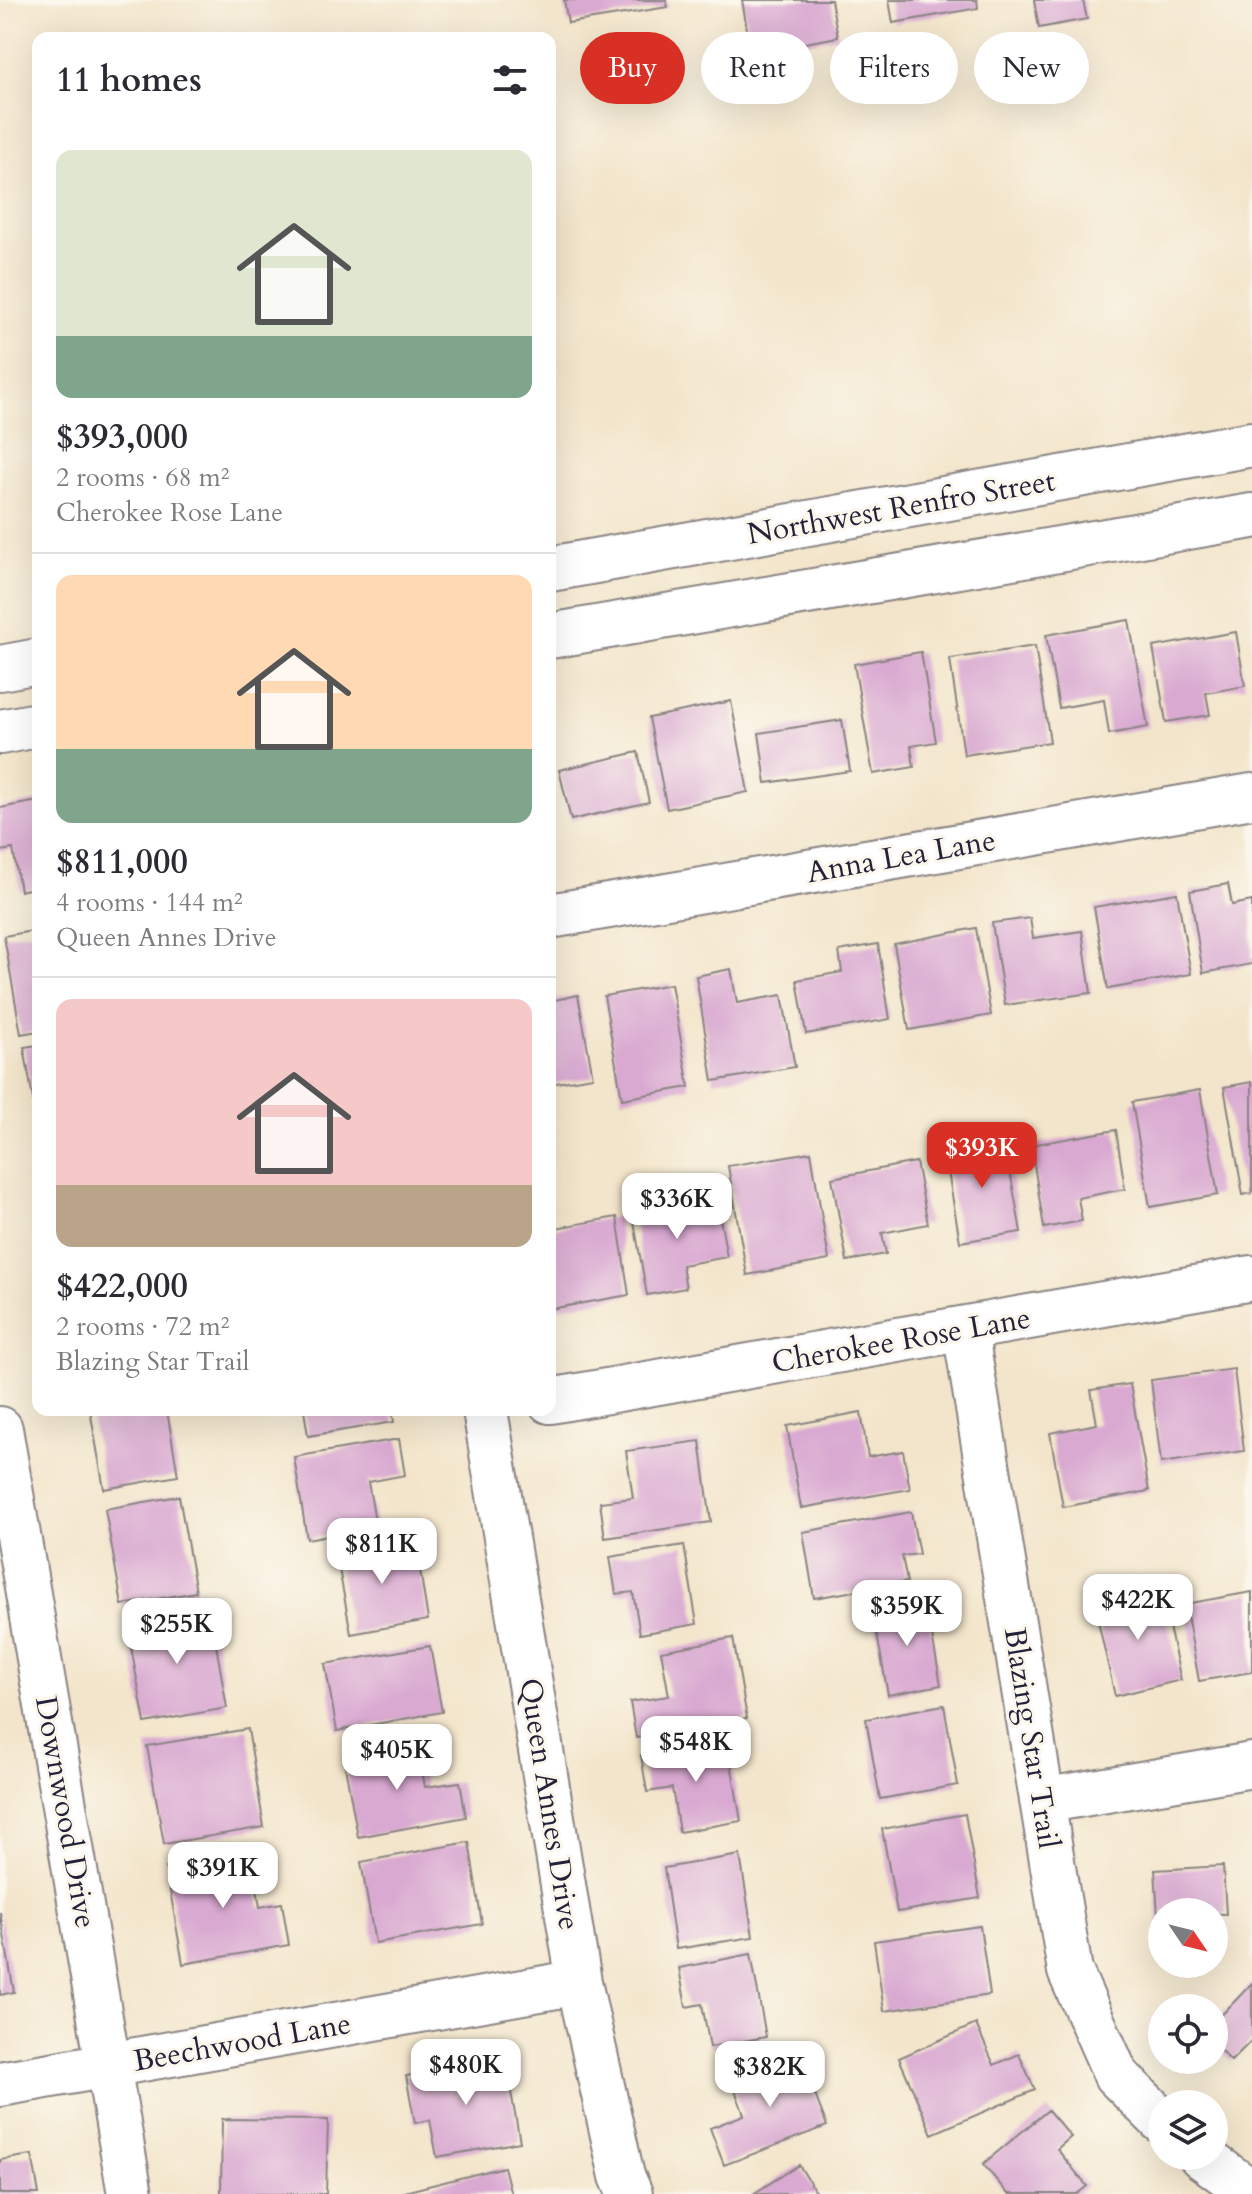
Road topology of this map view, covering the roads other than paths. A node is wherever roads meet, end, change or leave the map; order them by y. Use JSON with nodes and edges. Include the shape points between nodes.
{"nodes":[{"id":1,"x":1252,"y":444,"type":"edge"},
{"id":2,"x":1252,"y":516,"type":"edge"},
{"id":3,"x":556,"y":568,"type":"edge"},
{"id":4,"x":556,"y":635,"type":"edge"},
{"id":5,"x":32,"y":662,"type":"edge"},
{"id":6,"x":0,"y":668,"type":"edge"},
{"id":7,"x":32,"y":726,"type":"edge"},
{"id":8,"x":0,"y":732,"type":"edge"},
{"id":9,"x":1252,"y":796,"type":"edge"},
{"id":10,"x":556,"y":915,"type":"edge"},
{"id":11,"x":1252,"y":1278,"type":"edge"},
{"id":12,"x":965,"y":1329,"type":"junction"},
{"id":13,"x":556,"y":1400,"type":"edge"},
{"id":14,"x":490,"y":1416,"type":"edge"},
{"id":15,"x":0,"y":1429,"type":"edge"},
{"id":16,"x":1252,"y":1765,"type":"edge"},
{"id":17,"x":1042,"y":1801,"type":"junction"},
{"id":18,"x":579,"y":1982,"type":"junction"},
{"id":19,"x":109,"y":2065,"type":"junction"},
{"id":20,"x":0,"y":2084,"type":"edge"},
{"id":21,"x":1148,"y":2107,"type":"edge"},
{"id":22,"x":1220,"y":2170,"type":"edge"},
{"id":23,"x":1252,"y":2193,"type":"edge"},
{"id":24,"x":130,"y":2194,"type":"edge"},
{"id":25,"x":630,"y":2194,"type":"edge"}],
"edges":[{"from":1,"to":3,"type":"street","name":"Northwest Renfro Street"},
{"from":2,"to":4,"type":"street"},
{"from":5,"to":6,"type":"street"},
{"from":7,"to":8,"type":"street"},
{"from":9,"to":10,"type":"street","name":"Anna Lea Lane"},
{"from":11,"to":12,"type":"street","name":"Cherokee Rose Lane"},
{"from":12,"to":13,"type":"street","name":"Cherokee Rose Lane"},
{"from":12,"to":17,"type":"street","name":"Blazing Star Trail"},
{"from":14,"to":18,"type":"street","name":"Queen Annes Drive"},
{"from":15,"to":19,"type":"street","name":"Downwood Drive"},
{"from":16,"to":17,"type":"street"},
{"from":17,"to":21,"type":"street","name":"Blazing Star Trail","via":[[1070,1971],[1116,2075]]},
{"from":18,"to":19,"type":"street","name":"Beechwood Lane"},
{"from":18,"to":25,"type":"street","name":"Queen Annes Drive"},
{"from":19,"to":20,"type":"street","name":"Beechwood Lane"},
{"from":19,"to":24,"type":"street","name":"Downwood Drive"},
{"from":22,"to":23,"type":"street"}]}
